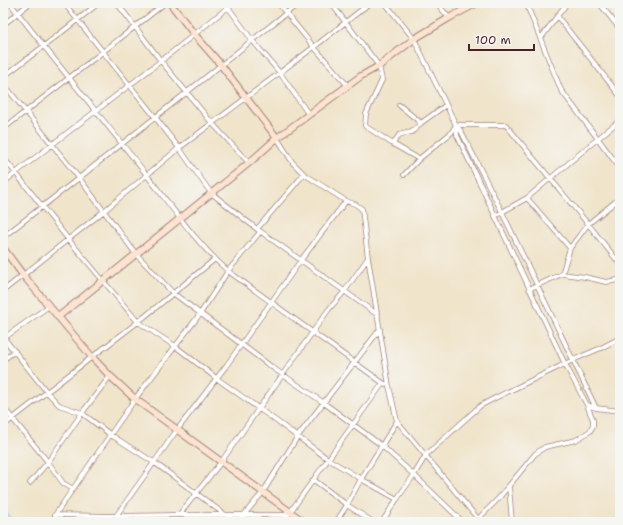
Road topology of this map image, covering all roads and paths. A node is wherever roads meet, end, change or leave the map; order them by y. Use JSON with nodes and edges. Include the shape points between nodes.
{"nodes":[{"id":1,"x":10,"y":3,"type":"edge"},
{"id":2,"x":30,"y":3,"type":"edge"},
{"id":3,"x":64,"y":3,"type":"edge"},
{"id":4,"x":99,"y":3,"type":"edge"},
{"id":5,"x":117,"y":3,"type":"edge"},
{"id":6,"x":165,"y":3,"type":"edge"},
{"id":7,"x":170,"y":3,"type":"edge"},
{"id":8,"x":233,"y":3,"type":"edge"},
{"id":9,"x":278,"y":3,"type":"edge"},
{"id":10,"x":299,"y":3,"type":"edge"},
{"id":11,"x":330,"y":3,"type":"edge"},
{"id":12,"x":370,"y":3,"type":"edge"},
{"id":13,"x":385,"y":3,"type":"edge"},
{"id":14,"x":437,"y":3,"type":"edge"},
{"id":15,"x":477,"y":3,"type":"edge"},
{"id":16,"x":526,"y":3,"type":"edge"},
{"id":17,"x":566,"y":3,"type":"edge"},
{"id":18,"x":599,"y":3,"type":"edge"},
{"id":19,"x":228,"y":7,"type":"junction"},
{"id":20,"x":18,"y":13,"type":"junction"},
{"id":21,"x":286,"y":13,"type":"junction"},
{"id":22,"x":557,"y":16,"type":"junction"},
{"id":23,"x":449,"y":18,"type":"junction"},
{"id":24,"x":78,"y":20,"type":"junction"},
{"id":25,"x":345,"y":23,"type":"junction"},
{"id":26,"x":3,"y":25,"type":"edge"},
{"id":27,"x":135,"y":27,"type":"junction"},
{"id":28,"x":620,"y":29,"type":"edge"},
{"id":29,"x":194,"y":34,"type":"junction"},
{"id":30,"x":540,"y":38,"type":"junction"},
{"id":31,"x":414,"y":39,"type":"junction"},
{"id":32,"x":252,"y":40,"type":"junction"},
{"id":33,"x":44,"y":46,"type":"junction"},
{"id":34,"x":314,"y":47,"type":"junction"},
{"id":35,"x":103,"y":52,"type":"junction"},
{"id":36,"x":161,"y":61,"type":"junction"},
{"id":37,"x":221,"y":65,"type":"junction"},
{"id":38,"x":379,"y":66,"type":"junction"},
{"id":39,"x":280,"y":73,"type":"junction"},
{"id":40,"x":3,"y":77,"type":"edge"},
{"id":41,"x":69,"y":78,"type":"junction"},
{"id":42,"x":3,"y":83,"type":"edge"},
{"id":43,"x":129,"y":85,"type":"junction"},
{"id":44,"x":348,"y":86,"type":"junction"},
{"id":45,"x":187,"y":92,"type":"junction"},
{"id":46,"x":620,"y":96,"type":"edge"},
{"id":47,"x":246,"y":98,"type":"junction"},
{"id":48,"x":399,"y":105,"type":"dead end"},
{"id":49,"x":446,"y":105,"type":"junction"},
{"id":50,"x":95,"y":110,"type":"junction"},
{"id":51,"x":26,"y":111,"type":"junction"},
{"id":52,"x":309,"y":115,"type":"junction"},
{"id":53,"x":155,"y":117,"type":"junction"},
{"id":54,"x":620,"y":120,"type":"edge"},
{"id":55,"x":212,"y":123,"type":"junction"},
{"id":56,"x":421,"y":123,"type":"junction"},
{"id":57,"x":456,"y":125,"type":"junction"},
{"id":58,"x":3,"y":129,"type":"edge"},
{"id":59,"x":277,"y":138,"type":"junction"},
{"id":60,"x":598,"y":139,"type":"junction"},
{"id":61,"x":52,"y":144,"type":"junction"},
{"id":62,"x":122,"y":144,"type":"junction"},
{"id":63,"x":393,"y":144,"type":"junction"},
{"id":64,"x":179,"y":148,"type":"junction"},
{"id":65,"x":3,"y":157,"type":"edge"},
{"id":66,"x":419,"y":158,"type":"junction"},
{"id":67,"x":249,"y":163,"type":"junction"},
{"id":68,"x":620,"y":168,"type":"edge"},
{"id":69,"x":15,"y":173,"type":"junction"},
{"id":70,"x":304,"y":174,"type":"junction"},
{"id":71,"x":147,"y":175,"type":"junction"},
{"id":72,"x":404,"y":175,"type":"dead end"},
{"id":73,"x":79,"y":178,"type":"junction"},
{"id":74,"x":550,"y":178,"type":"junction"},
{"id":75,"x":3,"y":183,"type":"edge"},
{"id":76,"x":211,"y":193,"type":"junction"},
{"id":77,"x":527,"y":198,"type":"junction"},
{"id":78,"x":620,"y":198,"type":"edge"},
{"id":79,"x":346,"y":201,"type":"junction"},
{"id":80,"x":42,"y":206,"type":"junction"},
{"id":81,"x":104,"y":211,"type":"junction"},
{"id":82,"x":502,"y":212,"type":"junction"},
{"id":83,"x":495,"y":216,"type":"junction"},
{"id":84,"x":180,"y":218,"type":"junction"},
{"id":85,"x":588,"y":224,"type":"junction"},
{"id":86,"x":258,"y":230,"type":"junction"},
{"id":87,"x":3,"y":237,"type":"edge"},
{"id":88,"x":68,"y":239,"type":"junction"},
{"id":89,"x":3,"y":248,"type":"edge"},
{"id":90,"x":570,"y":248,"type":"junction"},
{"id":91,"x":136,"y":254,"type":"junction"},
{"id":92,"x":368,"y":258,"type":"junction"},
{"id":93,"x":215,"y":259,"type":"junction"},
{"id":94,"x":301,"y":260,"type":"junction"},
{"id":95,"x":620,"y":264,"type":"edge"},
{"id":96,"x":228,"y":271,"type":"junction"},
{"id":97,"x":562,"y":274,"type":"junction"},
{"id":98,"x":23,"y":275,"type":"junction"},
{"id":99,"x":620,"y":279,"type":"edge"},
{"id":100,"x":103,"y":281,"type":"junction"},
{"id":101,"x":537,"y":285,"type":"junction"},
{"id":102,"x":529,"y":289,"type":"junction"},
{"id":103,"x":3,"y":290,"type":"edge"},
{"id":104,"x":344,"y":292,"type":"junction"},
{"id":105,"x":173,"y":293,"type":"junction"},
{"id":106,"x":271,"y":302,"type":"junction"},
{"id":107,"x":49,"y":306,"type":"junction"},
{"id":108,"x":200,"y":314,"type":"junction"},
{"id":109,"x":378,"y":315,"type":"junction"},
{"id":110,"x":58,"y":317,"type":"junction"},
{"id":111,"x":138,"y":322,"type":"junction"},
{"id":112,"x":380,"y":329,"type":"junction"},
{"id":113,"x":313,"y":332,"type":"junction"},
{"id":114,"x":3,"y":338,"type":"edge"},
{"id":115,"x":620,"y":338,"type":"edge"},
{"id":116,"x":241,"y":344,"type":"junction"},
{"id":117,"x":175,"y":346,"type":"junction"},
{"id":118,"x":15,"y":352,"type":"junction"},
{"id":119,"x":92,"y":357,"type":"junction"},
{"id":120,"x":3,"y":360,"type":"edge"},
{"id":121,"x":572,"y":360,"type":"junction"},
{"id":122,"x":354,"y":362,"type":"junction"},
{"id":123,"x":565,"y":364,"type":"junction"},
{"id":124,"x":283,"y":375,"type":"junction"},
{"id":125,"x":110,"y":376,"type":"junction"},
{"id":126,"x":216,"y":378,"type":"junction"},
{"id":127,"x":383,"y":383,"type":"junction"},
{"id":128,"x":389,"y":386,"type":"junction"},
{"id":129,"x":47,"y":392,"type":"junction"},
{"id":130,"x":135,"y":399,"type":"junction"},
{"id":131,"x":324,"y":403,"type":"junction"},
{"id":132,"x":587,"y":405,"type":"junction"},
{"id":133,"x":3,"y":407,"type":"edge"},
{"id":134,"x":259,"y":408,"type":"junction"},
{"id":135,"x":596,"y":408,"type":"junction"},
{"id":136,"x":620,"y":411,"type":"edge"},
{"id":137,"x":82,"y":413,"type":"junction"},
{"id":138,"x":13,"y":419,"type":"junction"},
{"id":139,"x":396,"y":421,"type":"junction"},
{"id":140,"x":354,"y":425,"type":"junction"},
{"id":141,"x":3,"y":426,"type":"edge"},
{"id":142,"x":177,"y":430,"type":"junction"},
{"id":143,"x":111,"y":435,"type":"junction"},
{"id":144,"x":298,"y":436,"type":"junction"},
{"id":145,"x":381,"y":445,"type":"junction"},
{"id":146,"x":426,"y":455,"type":"junction"},
{"id":147,"x":328,"y":459,"type":"junction"},
{"id":148,"x":48,"y":462,"type":"junction"},
{"id":149,"x":221,"y":462,"type":"junction"},
{"id":150,"x":155,"y":463,"type":"junction"},
{"id":151,"x":414,"y":474,"type":"junction"},
{"id":152,"x":360,"y":479,"type":"junction"},
{"id":153,"x":314,"y":480,"type":"junction"},
{"id":154,"x":30,"y":482,"type":"dead end"},
{"id":155,"x":509,"y":486,"type":"junction"},
{"id":156,"x":73,"y":489,"type":"junction"},
{"id":157,"x":263,"y":492,"type":"junction"},
{"id":158,"x":196,"y":494,"type":"junction"},
{"id":159,"x":397,"y":498,"type":"junction"},
{"id":160,"x":347,"y":505,"type":"junction"},
{"id":161,"x":289,"y":514,"type":"junction"},
{"id":162,"x":179,"y":515,"type":"junction"},
{"id":163,"x":226,"y":515,"type":"junction"},
{"id":164,"x":245,"y":515,"type":"junction"},
{"id":165,"x":116,"y":516,"type":"junction"},
{"id":166,"x":477,"y":520,"type":"edge"},
{"id":167,"x":237,"y":522,"type":"edge"},
{"id":168,"x":283,"y":522,"type":"edge"},
{"id":169,"x":304,"y":522,"type":"edge"},
{"id":170,"x":336,"y":522,"type":"edge"},
{"id":171,"x":373,"y":522,"type":"edge"},
{"id":172,"x":382,"y":522,"type":"edge"},
{"id":173,"x":463,"y":522,"type":"edge"},
{"id":174,"x":512,"y":522,"type":"edge"}],
"edges":[{"from":1,"to":20,"type":"street"},
{"from":2,"to":20,"type":"street"},
{"from":3,"to":24,"type":"street"},
{"from":4,"to":24,"type":"street"},
{"from":5,"to":27,"type":"street"},
{"from":6,"to":27,"type":"street"},
{"from":7,"to":29,"type":"street"},
{"from":8,"to":19,"type":"street"},
{"from":9,"to":21,"type":"street"},
{"from":10,"to":21,"type":"street"},
{"from":11,"to":25,"type":"street"},
{"from":12,"to":25,"type":"street"},
{"from":13,"to":31,"type":"street"},
{"from":14,"to":23,"type":"street"},
{"from":15,"to":23,"type":"street"},
{"from":16,"to":30,"type":"street"},
{"from":17,"to":22,"type":"street"},
{"from":18,"to":28,"type":"street"},
{"from":19,"to":29,"type":"street"},
{"from":19,"to":32,"type":"street"},
{"from":20,"to":26,"type":"street"},
{"from":20,"to":33,"type":"street"},
{"from":21,"to":32,"type":"street"},
{"from":21,"to":34,"type":"street"},
{"from":22,"to":30,"type":"street"},
{"from":22,"to":46,"type":"street"},
{"from":23,"to":31,"type":"street"},
{"from":24,"to":33,"type":"street"},
{"from":24,"to":35,"type":"street"},
{"from":25,"to":34,"type":"street"},
{"from":25,"to":38,"type":"street"},
{"from":27,"to":35,"type":"street"},
{"from":27,"to":36,"type":"street"},
{"from":29,"to":36,"type":"street"},
{"from":29,"to":37,"type":"street"},
{"from":30,"to":60,"type":"street","via":[[561,90]]},
{"from":31,"to":38,"type":"street"},
{"from":31,"to":49,"type":"street"},
{"from":32,"to":37,"type":"street"},
{"from":32,"to":39,"type":"street"},
{"from":33,"to":40,"type":"street"},
{"from":33,"to":41,"type":"street"},
{"from":34,"to":39,"type":"street"},
{"from":34,"to":44,"type":"street"},
{"from":35,"to":41,"type":"street"},
{"from":35,"to":43,"type":"street"},
{"from":36,"to":43,"type":"street"},
{"from":36,"to":45,"type":"street"},
{"from":37,"to":45,"type":"street"},
{"from":37,"to":47,"type":"street"},
{"from":38,"to":44,"type":"street"},
{"from":38,"to":63,"type":"street","via":[[382,80],[366,114],[365,126]]},
{"from":39,"to":47,"type":"street"},
{"from":39,"to":52,"type":"street"},
{"from":41,"to":50,"type":"street"},
{"from":41,"to":51,"type":"street"},
{"from":42,"to":51,"type":"street"},
{"from":43,"to":50,"type":"street"},
{"from":43,"to":53,"type":"street"},
{"from":44,"to":52,"type":"street"},
{"from":45,"to":53,"type":"street"},
{"from":45,"to":55,"type":"street"},
{"from":47,"to":55,"type":"street"},
{"from":47,"to":59,"type":"street"},
{"from":48,"to":56,"type":"street"},
{"from":49,"to":56,"type":"street"},
{"from":49,"to":57,"type":"street"},
{"from":50,"to":61,"type":"street"},
{"from":50,"to":62,"type":"street"},
{"from":51,"to":58,"type":"street"},
{"from":51,"to":61,"type":"street"},
{"from":52,"to":59,"type":"street"},
{"from":53,"to":62,"type":"street"},
{"from":53,"to":64,"type":"street"},
{"from":54,"to":60,"type":"street"},
{"from":55,"to":64,"type":"street"},
{"from":55,"to":67,"type":"street"},
{"from":56,"to":63,"type":"street","via":[[412,132],[399,136]]},
{"from":57,"to":66,"type":"street","via":[[451,133]]},
{"from":57,"to":74,"type":"street","via":[[506,125]]},
{"from":57,"to":82,"type":"street"},
{"from":57,"to":83,"type":"street","via":[[457,135]]},
{"from":59,"to":67,"type":"street"},
{"from":59,"to":70,"type":"street","via":[[293,163]]},
{"from":60,"to":68,"type":"street"},
{"from":60,"to":74,"type":"street"},
{"from":61,"to":69,"type":"street"},
{"from":61,"to":73,"type":"street"},
{"from":62,"to":71,"type":"street"},
{"from":62,"to":73,"type":"street"},
{"from":63,"to":66,"type":"street"},
{"from":64,"to":71,"type":"street"},
{"from":64,"to":76,"type":"street"},
{"from":65,"to":69,"type":"street"},
{"from":66,"to":72,"type":"street"},
{"from":67,"to":76,"type":"street"},
{"from":69,"to":75,"type":"street"},
{"from":69,"to":80,"type":"street"},
{"from":70,"to":79,"type":"street"},
{"from":70,"to":86,"type":"street"},
{"from":71,"to":81,"type":"street"},
{"from":71,"to":84,"type":"street"},
{"from":73,"to":80,"type":"street"},
{"from":73,"to":81,"type":"street"},
{"from":74,"to":77,"type":"street"},
{"from":74,"to":85,"type":"street"},
{"from":76,"to":84,"type":"street"},
{"from":76,"to":86,"type":"street"},
{"from":77,"to":82,"type":"street"},
{"from":77,"to":90,"type":"street"},
{"from":78,"to":85,"type":"street"},
{"from":79,"to":92,"type":"street","via":[[362,209]]},
{"from":79,"to":94,"type":"street"},
{"from":80,"to":87,"type":"street"},
{"from":80,"to":88,"type":"street"},
{"from":81,"to":88,"type":"street"},
{"from":81,"to":91,"type":"street"},
{"from":82,"to":83,"type":"street"},
{"from":82,"to":101,"type":"street"},
{"from":83,"to":102,"type":"street"},
{"from":84,"to":91,"type":"street"},
{"from":84,"to":93,"type":"street"},
{"from":85,"to":90,"type":"street"},
{"from":85,"to":95,"type":"street"},
{"from":86,"to":94,"type":"street"},
{"from":86,"to":96,"type":"street"},
{"from":88,"to":98,"type":"street"},
{"from":88,"to":100,"type":"street"},
{"from":89,"to":98,"type":"street"},
{"from":90,"to":97,"type":"street"},
{"from":91,"to":100,"type":"street"},
{"from":91,"to":105,"type":"street"},
{"from":92,"to":104,"type":"street"},
{"from":92,"to":109,"type":"street"},
{"from":93,"to":96,"type":"street"},
{"from":93,"to":105,"type":"street"},
{"from":94,"to":104,"type":"street"},
{"from":94,"to":106,"type":"street"},
{"from":96,"to":106,"type":"street"},
{"from":96,"to":108,"type":"street"},
{"from":97,"to":99,"type":"street","via":[[606,282]]},
{"from":97,"to":101,"type":"street"},
{"from":98,"to":103,"type":"street"},
{"from":98,"to":107,"type":"street"},
{"from":100,"to":110,"type":"street"},
{"from":100,"to":111,"type":"street"},
{"from":101,"to":102,"type":"street"},
{"from":101,"to":121,"type":"street"},
{"from":102,"to":123,"type":"street"},
{"from":104,"to":109,"type":"street"},
{"from":104,"to":113,"type":"street"},
{"from":105,"to":108,"type":"street"},
{"from":105,"to":111,"type":"street"},
{"from":106,"to":113,"type":"street"},
{"from":106,"to":116,"type":"street"},
{"from":107,"to":110,"type":"street"},
{"from":107,"to":114,"type":"street"},
{"from":108,"to":116,"type":"street"},
{"from":108,"to":117,"type":"street"},
{"from":109,"to":112,"type":"street"},
{"from":110,"to":119,"type":"street"},
{"from":111,"to":117,"type":"street"},
{"from":111,"to":119,"type":"street"},
{"from":112,"to":122,"type":"street"},
{"from":112,"to":128,"type":"street"},
{"from":113,"to":122,"type":"street"},
{"from":113,"to":124,"type":"street"},
{"from":114,"to":118,"type":"street"},
{"from":115,"to":121,"type":"street"},
{"from":116,"to":124,"type":"street"},
{"from":116,"to":126,"type":"street"},
{"from":117,"to":126,"type":"street"},
{"from":117,"to":130,"type":"street"},
{"from":118,"to":120,"type":"street"},
{"from":118,"to":129,"type":"street"},
{"from":119,"to":125,"type":"street"},
{"from":119,"to":129,"type":"street"},
{"from":121,"to":123,"type":"street"},
{"from":121,"to":135,"type":"street"},
{"from":122,"to":127,"type":"street"},
{"from":122,"to":131,"type":"street"},
{"from":123,"to":132,"type":"street"},
{"from":123,"to":146,"type":"street","via":[[480,406]]},
{"from":124,"to":131,"type":"street"},
{"from":124,"to":134,"type":"street"},
{"from":125,"to":130,"type":"street"},
{"from":125,"to":137,"type":"street"},
{"from":126,"to":134,"type":"street"},
{"from":126,"to":142,"type":"street"},
{"from":127,"to":128,"type":"street"},
{"from":127,"to":140,"type":"street"},
{"from":128,"to":139,"type":"street"},
{"from":129,"to":137,"type":"street","via":[[59,405]]},
{"from":129,"to":138,"type":"street"},
{"from":130,"to":142,"type":"street"},
{"from":130,"to":143,"type":"street"},
{"from":131,"to":140,"type":"street"},
{"from":131,"to":144,"type":"street"},
{"from":132,"to":135,"type":"street"},
{"from":132,"to":155,"type":"street","via":[[593,420],[590,431],[576,440],[545,447],[535,454]]},
{"from":133,"to":138,"type":"street"},
{"from":134,"to":144,"type":"street"},
{"from":134,"to":149,"type":"street"},
{"from":135,"to":136,"type":"street"},
{"from":137,"to":143,"type":"street"},
{"from":137,"to":148,"type":"street"},
{"from":138,"to":141,"type":"street"},
{"from":138,"to":148,"type":"street"},
{"from":139,"to":145,"type":"street"},
{"from":139,"to":146,"type":"street"},
{"from":140,"to":145,"type":"street"},
{"from":140,"to":147,"type":"street"},
{"from":142,"to":149,"type":"street"},
{"from":142,"to":150,"type":"street"},
{"from":143,"to":150,"type":"street"},
{"from":143,"to":156,"type":"street"},
{"from":144,"to":147,"type":"street"},
{"from":144,"to":157,"type":"street"},
{"from":145,"to":151,"type":"street"},
{"from":145,"to":152,"type":"street"},
{"from":146,"to":151,"type":"street"},
{"from":146,"to":166,"type":"street"},
{"from":147,"to":152,"type":"street"},
{"from":147,"to":153,"type":"street"},
{"from":148,"to":154,"type":"street"},
{"from":148,"to":156,"type":"street","via":[[63,483]]},
{"from":149,"to":157,"type":"street"},
{"from":149,"to":158,"type":"street"},
{"from":150,"to":158,"type":"street"},
{"from":150,"to":165,"type":"street"},
{"from":151,"to":159,"type":"street"},
{"from":151,"to":173,"type":"street"},
{"from":152,"to":159,"type":"street"},
{"from":152,"to":160,"type":"street"},
{"from":153,"to":160,"type":"street"},
{"from":153,"to":161,"type":"street"},
{"from":155,"to":166,"type":"street"},
{"from":155,"to":174,"type":"street"},
{"from":156,"to":165,"type":"street","via":[[55,515]]},
{"from":157,"to":161,"type":"street"},
{"from":157,"to":164,"type":"street"},
{"from":158,"to":162,"type":"street"},
{"from":158,"to":163,"type":"street"},
{"from":159,"to":172,"type":"street"},
{"from":160,"to":170,"type":"street"},
{"from":160,"to":171,"type":"street"},
{"from":161,"to":164,"type":"street"},
{"from":161,"to":168,"type":"street"},
{"from":161,"to":169,"type":"street"},
{"from":162,"to":163,"type":"street"},
{"from":162,"to":165,"type":"street"},
{"from":163,"to":164,"type":"street"},
{"from":163,"to":167,"type":"street"},
{"from":164,"to":167,"type":"street"}]}
